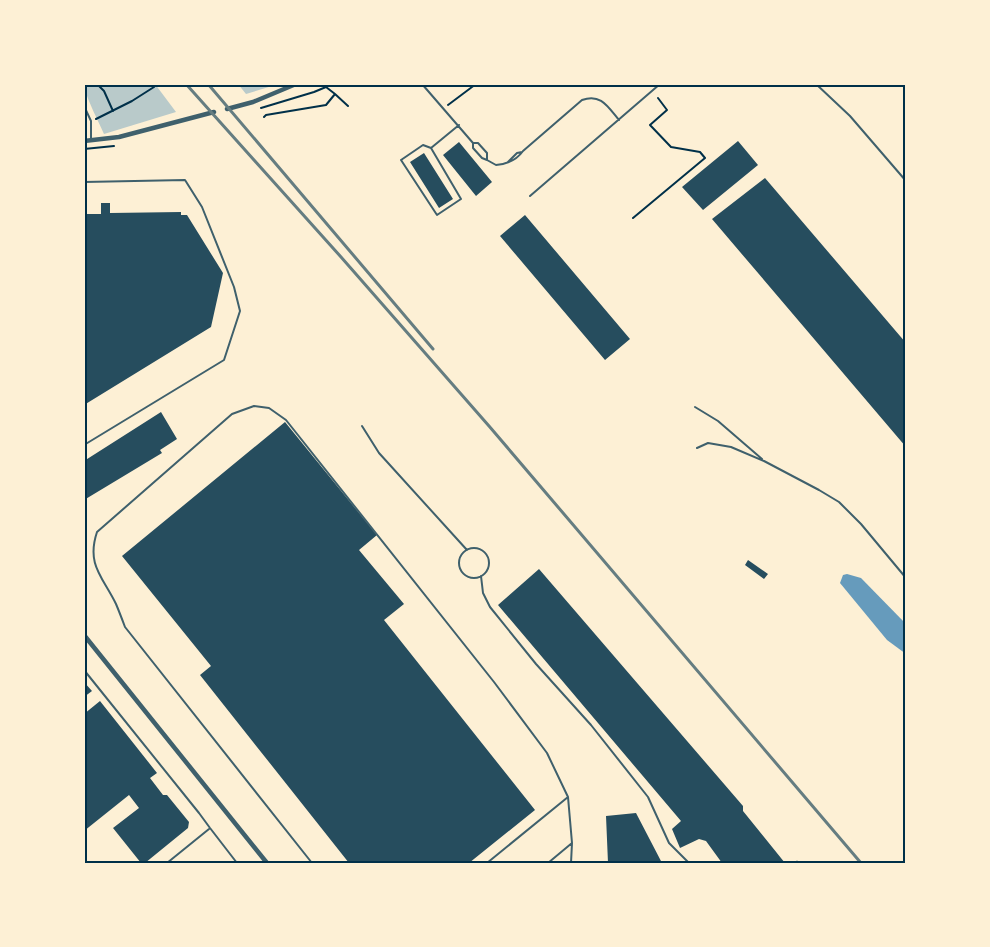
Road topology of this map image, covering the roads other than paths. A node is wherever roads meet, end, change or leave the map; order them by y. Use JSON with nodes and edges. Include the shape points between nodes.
{"nodes":[{"id":1,"x":296,"y":84,"type":"edge"},
{"id":2,"x":422,"y":84,"type":"edge"},
{"id":3,"x":660,"y":84,"type":"edge"},
{"id":4,"x":816,"y":84,"type":"edge"},
{"id":5,"x":84,"y":106,"type":"edge"},
{"id":6,"x":227,"y":109,"type":"dead end"},
{"id":7,"x":214,"y":112,"type":"dead end"},
{"id":8,"x":619,"y":120,"type":"junction"},
{"id":9,"x":459,"y":125,"type":"junction"},
{"id":10,"x":84,"y":141,"type":"edge"},
{"id":11,"x":92,"y":141,"type":"junction"},
{"id":12,"x":473,"y":143,"type":"junction"},
{"id":13,"x":431,"y":148,"type":"junction"},
{"id":14,"x":488,"y":160,"type":"junction"},
{"id":15,"x":906,"y":181,"type":"edge"},
{"id":16,"x":84,"y":182,"type":"edge"},
{"id":17,"x":530,"y":196,"type":"dead end"},
{"id":18,"x":695,"y":407,"type":"dead end"},
{"id":19,"x":363,"y":426,"type":"dead end"},
{"id":20,"x":84,"y":444,"type":"edge"},
{"id":21,"x":697,"y":448,"type":"dead end"},
{"id":22,"x":764,"y":461,"type":"junction"},
{"id":23,"x":467,"y":550,"type":"junction"},
{"id":24,"x":481,"y":576,"type":"junction"},
{"id":25,"x":906,"y":578,"type":"edge"},
{"id":26,"x":84,"y":635,"type":"edge"},
{"id":27,"x":84,"y":670,"type":"edge"},
{"id":28,"x":568,"y":797,"type":"junction"},
{"id":29,"x":210,"y":828,"type":"junction"},
{"id":30,"x":572,"y":843,"type":"junction"},
{"id":31,"x":167,"y":863,"type":"edge"},
{"id":32,"x":237,"y":863,"type":"edge"},
{"id":33,"x":267,"y":863,"type":"edge"},
{"id":34,"x":312,"y":863,"type":"edge"},
{"id":35,"x":487,"y":863,"type":"edge"},
{"id":36,"x":548,"y":863,"type":"edge"},
{"id":37,"x":571,"y":863,"type":"edge"},
{"id":38,"x":688,"y":863,"type":"edge"}],
"edges":[{"from":1,"to":6,"type":"street"},
{"from":2,"to":9,"type":"lane"},
{"from":3,"to":8,"type":"lane"},
{"from":4,"to":15,"type":"lane","via":[[850,116]]},
{"from":5,"to":11,"type":"lane"},
{"from":7,"to":11,"type":"street"},
{"from":8,"to":14,"type":"lane","via":[[599,100],[582,100],[508,162],[496,165]]},
{"from":8,"to":17,"type":"lane"},
{"from":9,"to":12,"type":"lane"},
{"from":9,"to":13,"type":"lane"},
{"from":10,"to":11,"type":"street"},
{"from":12,"to":14,"type":"lane","via":[[473,148]]},
{"from":12,"to":14,"type":"lane","via":[[487,153]]},
{"from":13,"to":13,"type":"lane","via":[[423,145],[401,160],[437,215],[461,199]]},
{"from":16,"to":20,"type":"lane","via":[[185,180],[202,207],[240,311],[224,360]]},
{"from":18,"to":22,"type":"lane","via":[[718,421]]},
{"from":19,"to":23,"type":"lane","via":[[379,453]]},
{"from":21,"to":22,"type":"lane","via":[[718,444]]},
{"from":22,"to":25,"type":"lane","via":[[839,502]]},
{"from":23,"to":24,"type":"lane","via":[[476,549],[487,556],[487,570]]},
{"from":23,"to":24,"type":"lane","via":[[460,558],[460,568],[471,578]]},
{"from":24,"to":38,"type":"lane","via":[[489,607],[648,798],[669,843]]},
{"from":26,"to":33,"type":"street"},
{"from":27,"to":29,"type":"lane"},
{"from":28,"to":30,"type":"lane"},
{"from":28,"to":34,"type":"lane","via":[[540,744],[342,489],[286,420],[269,408],[254,406],[232,414],[97,532],[94,560],[125,627]]},
{"from":28,"to":35,"type":"lane"},
{"from":29,"to":31,"type":"lane"},
{"from":29,"to":32,"type":"lane"},
{"from":30,"to":36,"type":"lane"},
{"from":30,"to":37,"type":"lane"}]}
